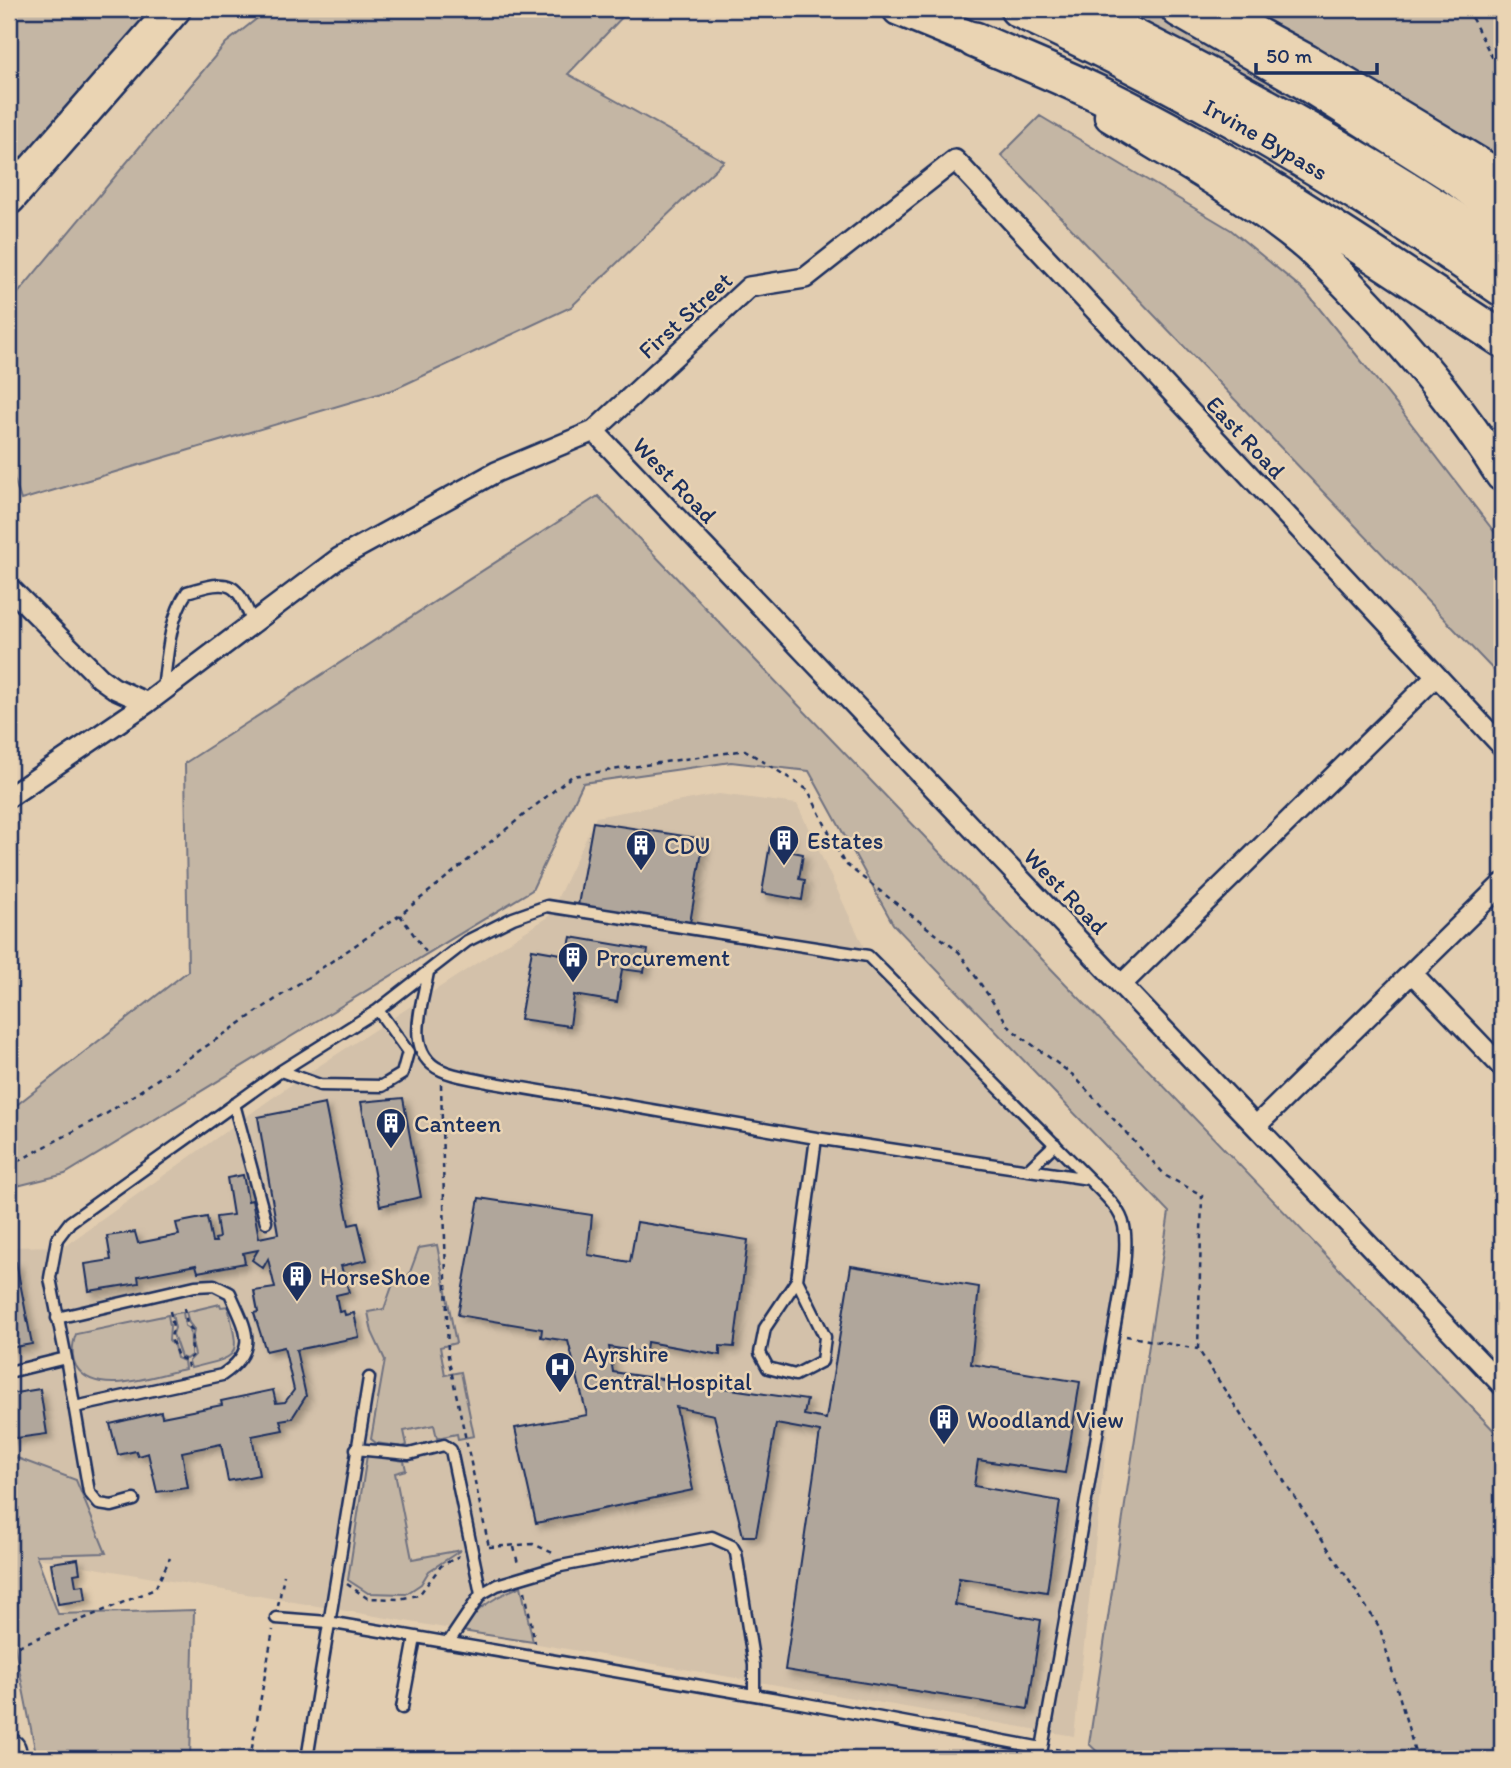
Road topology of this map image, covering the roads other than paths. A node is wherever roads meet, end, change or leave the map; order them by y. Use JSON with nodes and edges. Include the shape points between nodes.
{"nodes":[{"id":1,"x":174,"y":9,"type":"edge"},
{"id":2,"x":899,"y":9,"type":"edge"},
{"id":3,"x":1018,"y":9,"type":"edge"},
{"id":4,"x":1077,"y":9,"type":"edge"},
{"id":5,"x":1179,"y":9,"type":"edge"},
{"id":6,"x":1211,"y":9,"type":"edge"},
{"id":7,"x":975,"y":40,"type":"junction"},
{"id":8,"x":955,"y":160,"type":"joint"},
{"id":9,"x":1502,"y":178,"type":"edge"},
{"id":10,"x":9,"y":198,"type":"edge"},
{"id":11,"x":1502,"y":212,"type":"edge"},
{"id":12,"x":1502,"y":251,"type":"edge"},
{"id":13,"x":1502,"y":288,"type":"edge"},
{"id":14,"x":1502,"y":339,"type":"edge"},
{"id":15,"x":594,"y":431,"type":"junction"},
{"id":16,"x":1502,"y":475,"type":"edge"},
{"id":17,"x":9,"y":587,"type":"edge"},
{"id":18,"x":253,"y":623,"type":"junction"},
{"id":19,"x":1436,"y":676,"type":"junction"},
{"id":20,"x":163,"y":690,"type":"junction"},
{"id":21,"x":147,"y":703,"type":"junction"},
{"id":22,"x":1502,"y":746,"type":"edge"},
{"id":23,"x":9,"y":797,"type":"edge"},
{"id":24,"x":1502,"y":884,"type":"edge"},
{"id":25,"x":432,"y":969,"type":"junction"},
{"id":26,"x":1412,"y":973,"type":"junction"},
{"id":27,"x":1121,"y":985,"type":"junction"},
{"id":28,"x":378,"y":1010,"type":"junction"},
{"id":29,"x":1502,"y":1067,"type":"edge"},
{"id":30,"x":281,"y":1071,"type":"junction"},
{"id":31,"x":234,"y":1104,"type":"junction"},
{"id":32,"x":1256,"y":1126,"type":"junction"},
{"id":33,"x":816,"y":1138,"type":"junction"},
{"id":34,"x":1055,"y":1144,"type":"junction"},
{"id":35,"x":1028,"y":1170,"type":"junction"},
{"id":36,"x":1089,"y":1179,"type":"junction"},
{"id":37,"x":266,"y":1222,"type":"dead end"},
{"id":38,"x":797,"y":1280,"type":"junction"},
{"id":39,"x":57,"y":1318,"type":"junction"},
{"id":40,"x":66,"y":1358,"type":"junction"},
{"id":41,"x":9,"y":1372,"type":"edge"},
{"id":42,"x":369,"y":1378,"type":"dead end"},
{"id":43,"x":1502,"y":1385,"type":"edge"},
{"id":44,"x":75,"y":1407,"type":"junction"},
{"id":45,"x":356,"y":1449,"type":"junction"},
{"id":46,"x":134,"y":1500,"type":"dead end"},
{"id":47,"x":481,"y":1594,"type":"junction"},
{"id":48,"x":276,"y":1618,"type":"road end"},
{"id":49,"x":328,"y":1622,"type":"junction"},
{"id":50,"x":415,"y":1638,"type":"junction"},
{"id":51,"x":448,"y":1643,"type":"junction"},
{"id":52,"x":754,"y":1695,"type":"junction"},
{"id":53,"x":402,"y":1708,"type":"dead end"},
{"id":54,"x":9,"y":1750,"type":"edge"},
{"id":55,"x":11,"y":1759,"type":"edge"},
{"id":56,"x":307,"y":1759,"type":"edge"}],
"edges":[{"from":1,"to":10,"type":"main road"},
{"from":2,"to":7,"type":"main road"},
{"from":3,"to":13,"type":"highway","name":"Irvine Bypass","via":[[1190,96],[1308,163]]},
{"from":4,"to":12,"type":"highway","name":"Irvine Bypass","via":[[1194,66],[1458,220]]},
{"from":5,"to":11,"type":"highway","via":[[1301,79],[1456,177]]},
{"from":6,"to":9,"type":"main road"},
{"from":7,"to":14,"type":"highway","via":[[1107,98],[1199,148]]},
{"from":7,"to":16,"type":"main road","via":[[1078,96],[1292,232],[1394,332],[1453,402]]},
{"from":8,"to":15,"type":"street","name":"First Street","via":[[805,278],[749,287]]},
{"from":8,"to":19,"type":"street","name":"East Road"},
{"from":15,"to":18,"type":"street","via":[[496,472],[339,558]]},
{"from":15,"to":27,"type":"street","name":"West Road"},
{"from":17,"to":21,"type":"street","via":[[100,678]]},
{"from":18,"to":20,"type":"street"},
{"from":18,"to":20,"type":"lane","via":[[240,592],[230,586],[187,592],[174,625]]},
{"from":19,"to":22,"type":"street","name":"East Road"},
{"from":19,"to":27,"type":"street"},
{"from":20,"to":21,"type":"street"},
{"from":21,"to":23,"type":"street"},
{"from":24,"to":26,"type":"street"},
{"from":25,"to":28,"type":"lane"},
{"from":25,"to":33,"type":"lane","via":[[417,1041],[425,1059],[441,1070]]},
{"from":25,"to":34,"type":"lane","via":[[467,941],[547,906],[868,956]]},
{"from":26,"to":29,"type":"street"},
{"from":26,"to":32,"type":"street"},
{"from":27,"to":32,"type":"street","name":"West Road"},
{"from":28,"to":30,"type":"lane"},
{"from":28,"to":30,"type":"lane","via":[[408,1052],[402,1074],[382,1086],[320,1085]]},
{"from":30,"to":31,"type":"lane"},
{"from":31,"to":37,"type":"lane"},
{"from":31,"to":39,"type":"lane","via":[[70,1222],[57,1239],[51,1263]]},
{"from":32,"to":43,"type":"street","name":"West Road"},
{"from":33,"to":35,"type":"lane"},
{"from":33,"to":38,"type":"lane"},
{"from":34,"to":35,"type":"lane"},
{"from":34,"to":36,"type":"lane"},
{"from":35,"to":36,"type":"lane"},
{"from":36,"to":52,"type":"lane","via":[[1121,1217],[1125,1246],[1080,1542],[1042,1748]]},
{"from":38,"to":38,"type":"lane","via":[[825,1337],[822,1361],[795,1375],[768,1368],[760,1353],[765,1328]]},
{"from":39,"to":40,"type":"lane"},
{"from":39,"to":44,"type":"lane","via":[[214,1285],[230,1293],[245,1327],[246,1348],[236,1365],[222,1375]]},
{"from":40,"to":41,"type":"lane"},
{"from":40,"to":44,"type":"lane"},
{"from":42,"to":45,"type":"lane"},
{"from":44,"to":46,"type":"lane","via":[[89,1492],[99,1504]]},
{"from":45,"to":47,"type":"lane","via":[[409,1454],[443,1445],[451,1450]]},
{"from":45,"to":49,"type":"lane"},
{"from":47,"to":51,"type":"lane"},
{"from":47,"to":52,"type":"lane","via":[[497,1585],[576,1563],[712,1537],[732,1546],[739,1570],[754,1665]]},
{"from":48,"to":49,"type":"lane"},
{"from":49,"to":50,"type":"lane"},
{"from":49,"to":56,"type":"lane"},
{"from":50,"to":51,"type":"lane"},
{"from":50,"to":53,"type":"lane"},
{"from":51,"to":52,"type":"lane"},
{"from":54,"to":55,"type":"main road"}]}
